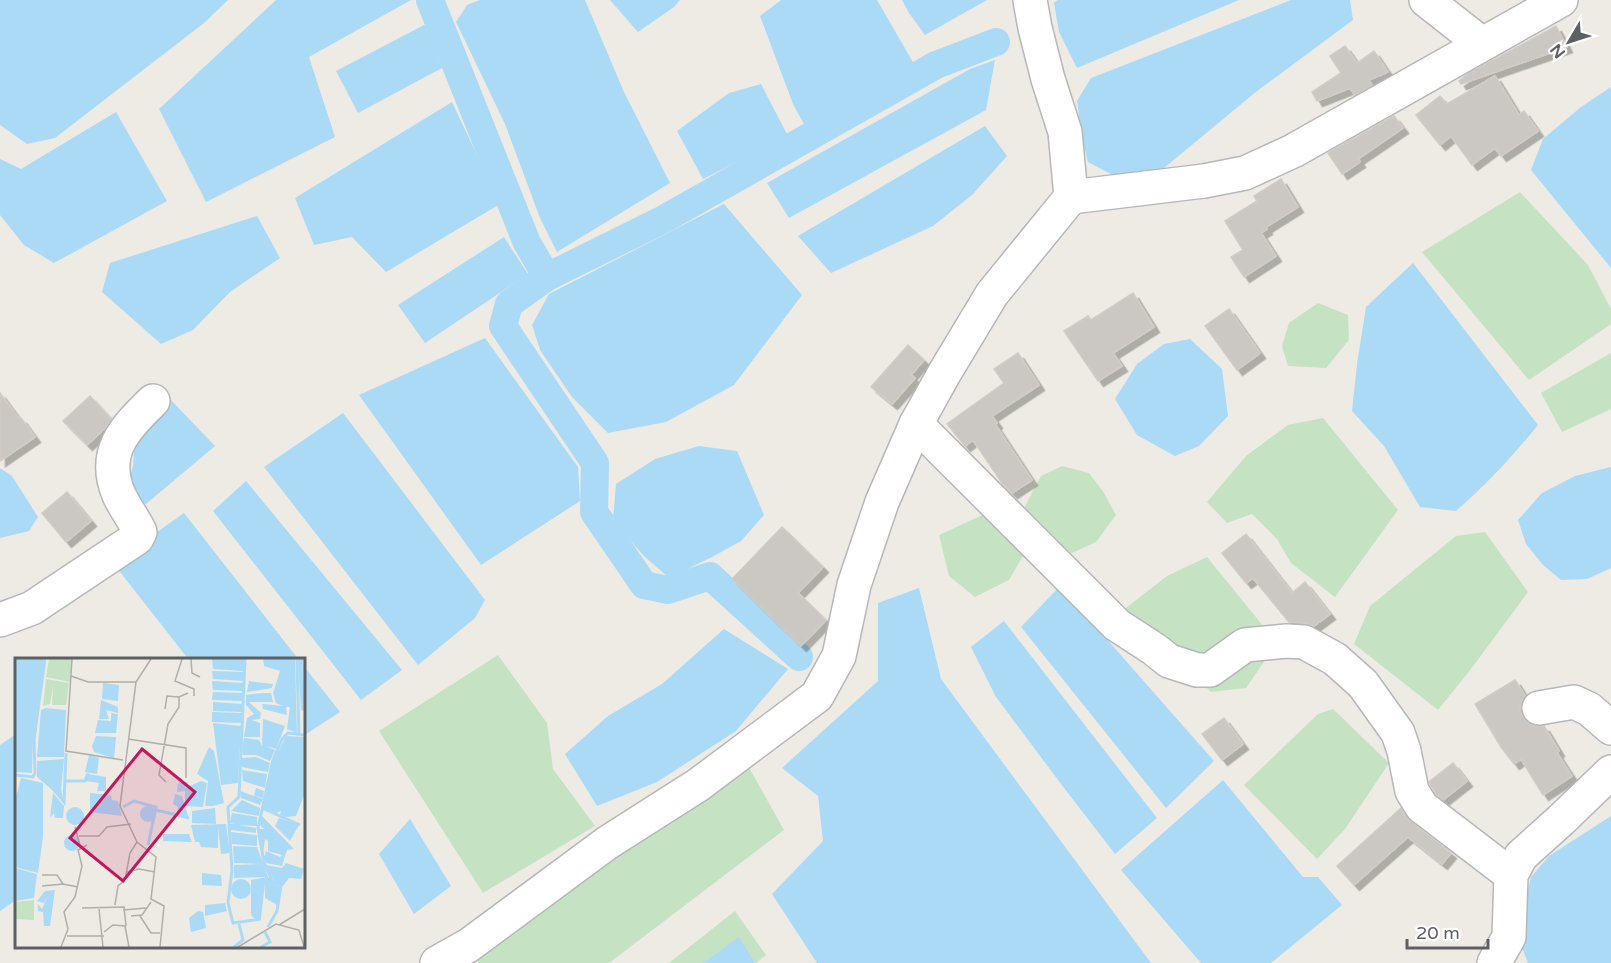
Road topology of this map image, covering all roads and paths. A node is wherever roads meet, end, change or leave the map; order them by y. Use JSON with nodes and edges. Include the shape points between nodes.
{"nodes":[{"id":1,"x":1030,"y":0,"type":"edge"},
{"id":2,"x":1426,"y":0,"type":"edge"},
{"id":3,"x":1561,"y":0,"type":"edge"},
{"id":4,"x":1482,"y":44,"type":"junction"},
{"id":5,"x":1071,"y":197,"type":"junction"},
{"id":6,"x":153,"y":401,"type":"dead end"},
{"id":7,"x":916,"y":423,"type":"junction"},
{"id":8,"x":0,"y":620,"type":"edge"},
{"id":9,"x":1539,"y":708,"type":"dead end"},
{"id":10,"x":1611,"y":728,"type":"edge"},
{"id":11,"x":1611,"y":772,"type":"edge"},
{"id":12,"x":1510,"y":875,"type":"junction"},
{"id":13,"x":437,"y":963,"type":"edge"},
{"id":14,"x":1494,"y":963,"type":"edge"}],
"edges":[{"from":1,"to":5,"type":"street","via":[[1065,132]]},
{"from":2,"to":4,"type":"street"},
{"from":3,"to":4,"type":"street"},
{"from":4,"to":5,"type":"street","via":[[1293,151],[1245,173]]},
{"from":5,"to":7,"type":"street","via":[[992,294]]},
{"from":6,"to":8,"type":"street","via":[[121,436],[112,460],[118,494],[140,532],[137,538],[32,608]]},
{"from":7,"to":12,"type":"street","via":[[1117,625],[1169,661],[1210,670],[1245,645],[1286,641],[1304,642],[1335,658],[1363,684],[1398,733],[1412,791],[1422,807]]},
{"from":7,"to":13,"type":"street","via":[[882,502],[854,585],[839,656],[817,696],[698,785],[607,843],[469,945]]},
{"from":9,"to":10,"type":"street","via":[[1574,702]]},
{"from":11,"to":12,"type":"street","via":[[1521,856]]},
{"from":12,"to":14,"type":"street","via":[[1509,937]]}]}
